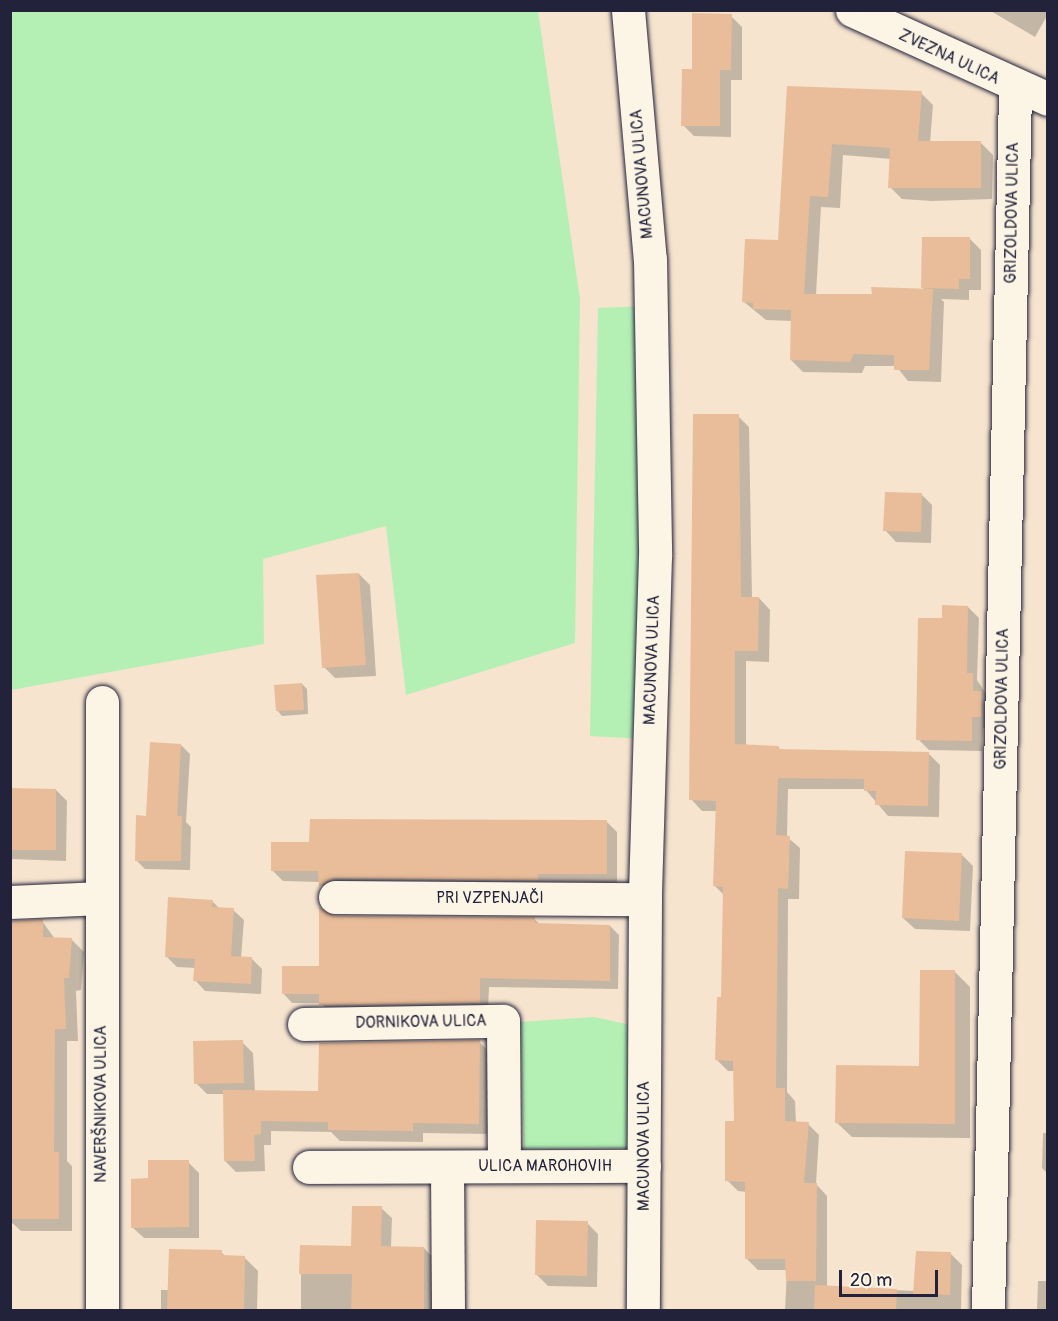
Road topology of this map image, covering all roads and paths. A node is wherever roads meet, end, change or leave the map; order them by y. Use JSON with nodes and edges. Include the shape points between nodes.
{"nodes":[{"id":1,"x":628,"y":10,"type":"edge"},
{"id":2,"x":852,"y":10,"type":"edge"},
{"id":3,"x":888,"y":19,"type":"edge"},
{"id":4,"x":1015,"y":87,"type":"junction"},
{"id":5,"x":1047,"y":99,"type":"edge"},
{"id":6,"x":102,"y":702,"type":"dead end"},
{"id":7,"x":335,"y":897,"type":"dead end"},
{"id":8,"x":102,"y":898,"type":"junction"},
{"id":9,"x":645,"y":899,"type":"junction"},
{"id":10,"x":10,"y":902,"type":"edge"},
{"id":11,"x":304,"y":1023,"type":"dead end"},
{"id":12,"x":504,"y":1164,"type":"junction"},
{"id":13,"x":644,"y":1166,"type":"junction"},
{"id":14,"x":309,"y":1167,"type":"dead end"},
{"id":15,"x":447,"y":1168,"type":"junction"},
{"id":16,"x":102,"y":1311,"type":"edge"},
{"id":17,"x":448,"y":1311,"type":"edge"},
{"id":18,"x":643,"y":1311,"type":"edge"},
{"id":19,"x":988,"y":1311,"type":"edge"}],
"edges":[{"from":1,"to":9,"type":"street","name":"MACUNOVA ULICA","via":[[650,259],[655,556]]},
{"from":2,"to":3,"type":"street","name":"ZVEZNA ULICA"},
{"from":3,"to":4,"type":"street","name":"ZVEZNA ULICA"},
{"from":4,"to":5,"type":"street","name":"ZVEZNA ULICA"},
{"from":4,"to":19,"type":"street","name":"GRIZOLDOVA ULICA"},
{"from":6,"to":8,"type":"street","name":"NAVERŠNIKOVA ULICA"},
{"from":7,"to":9,"type":"street","name":"PRI VZPENJAČI"},
{"from":8,"to":10,"type":"street"},
{"from":8,"to":16,"type":"street","name":"NAVERŠNIKOVA ULICA"},
{"from":9,"to":13,"type":"street","name":"MACUNOVA ULICA"},
{"from":11,"to":12,"type":"street","name":"DORNIKOVA ULICA","via":[[503,1021]]},
{"from":12,"to":13,"type":"street","name":"ULICA MAROHOVIH"},
{"from":12,"to":15,"type":"street","name":"ULICA MAROHOVIH"},
{"from":13,"to":18,"type":"street","name":"MACUNOVA ULICA"},
{"from":14,"to":15,"type":"street","name":"ULICA MAROHOVIH"},
{"from":15,"to":17,"type":"street"}]}
